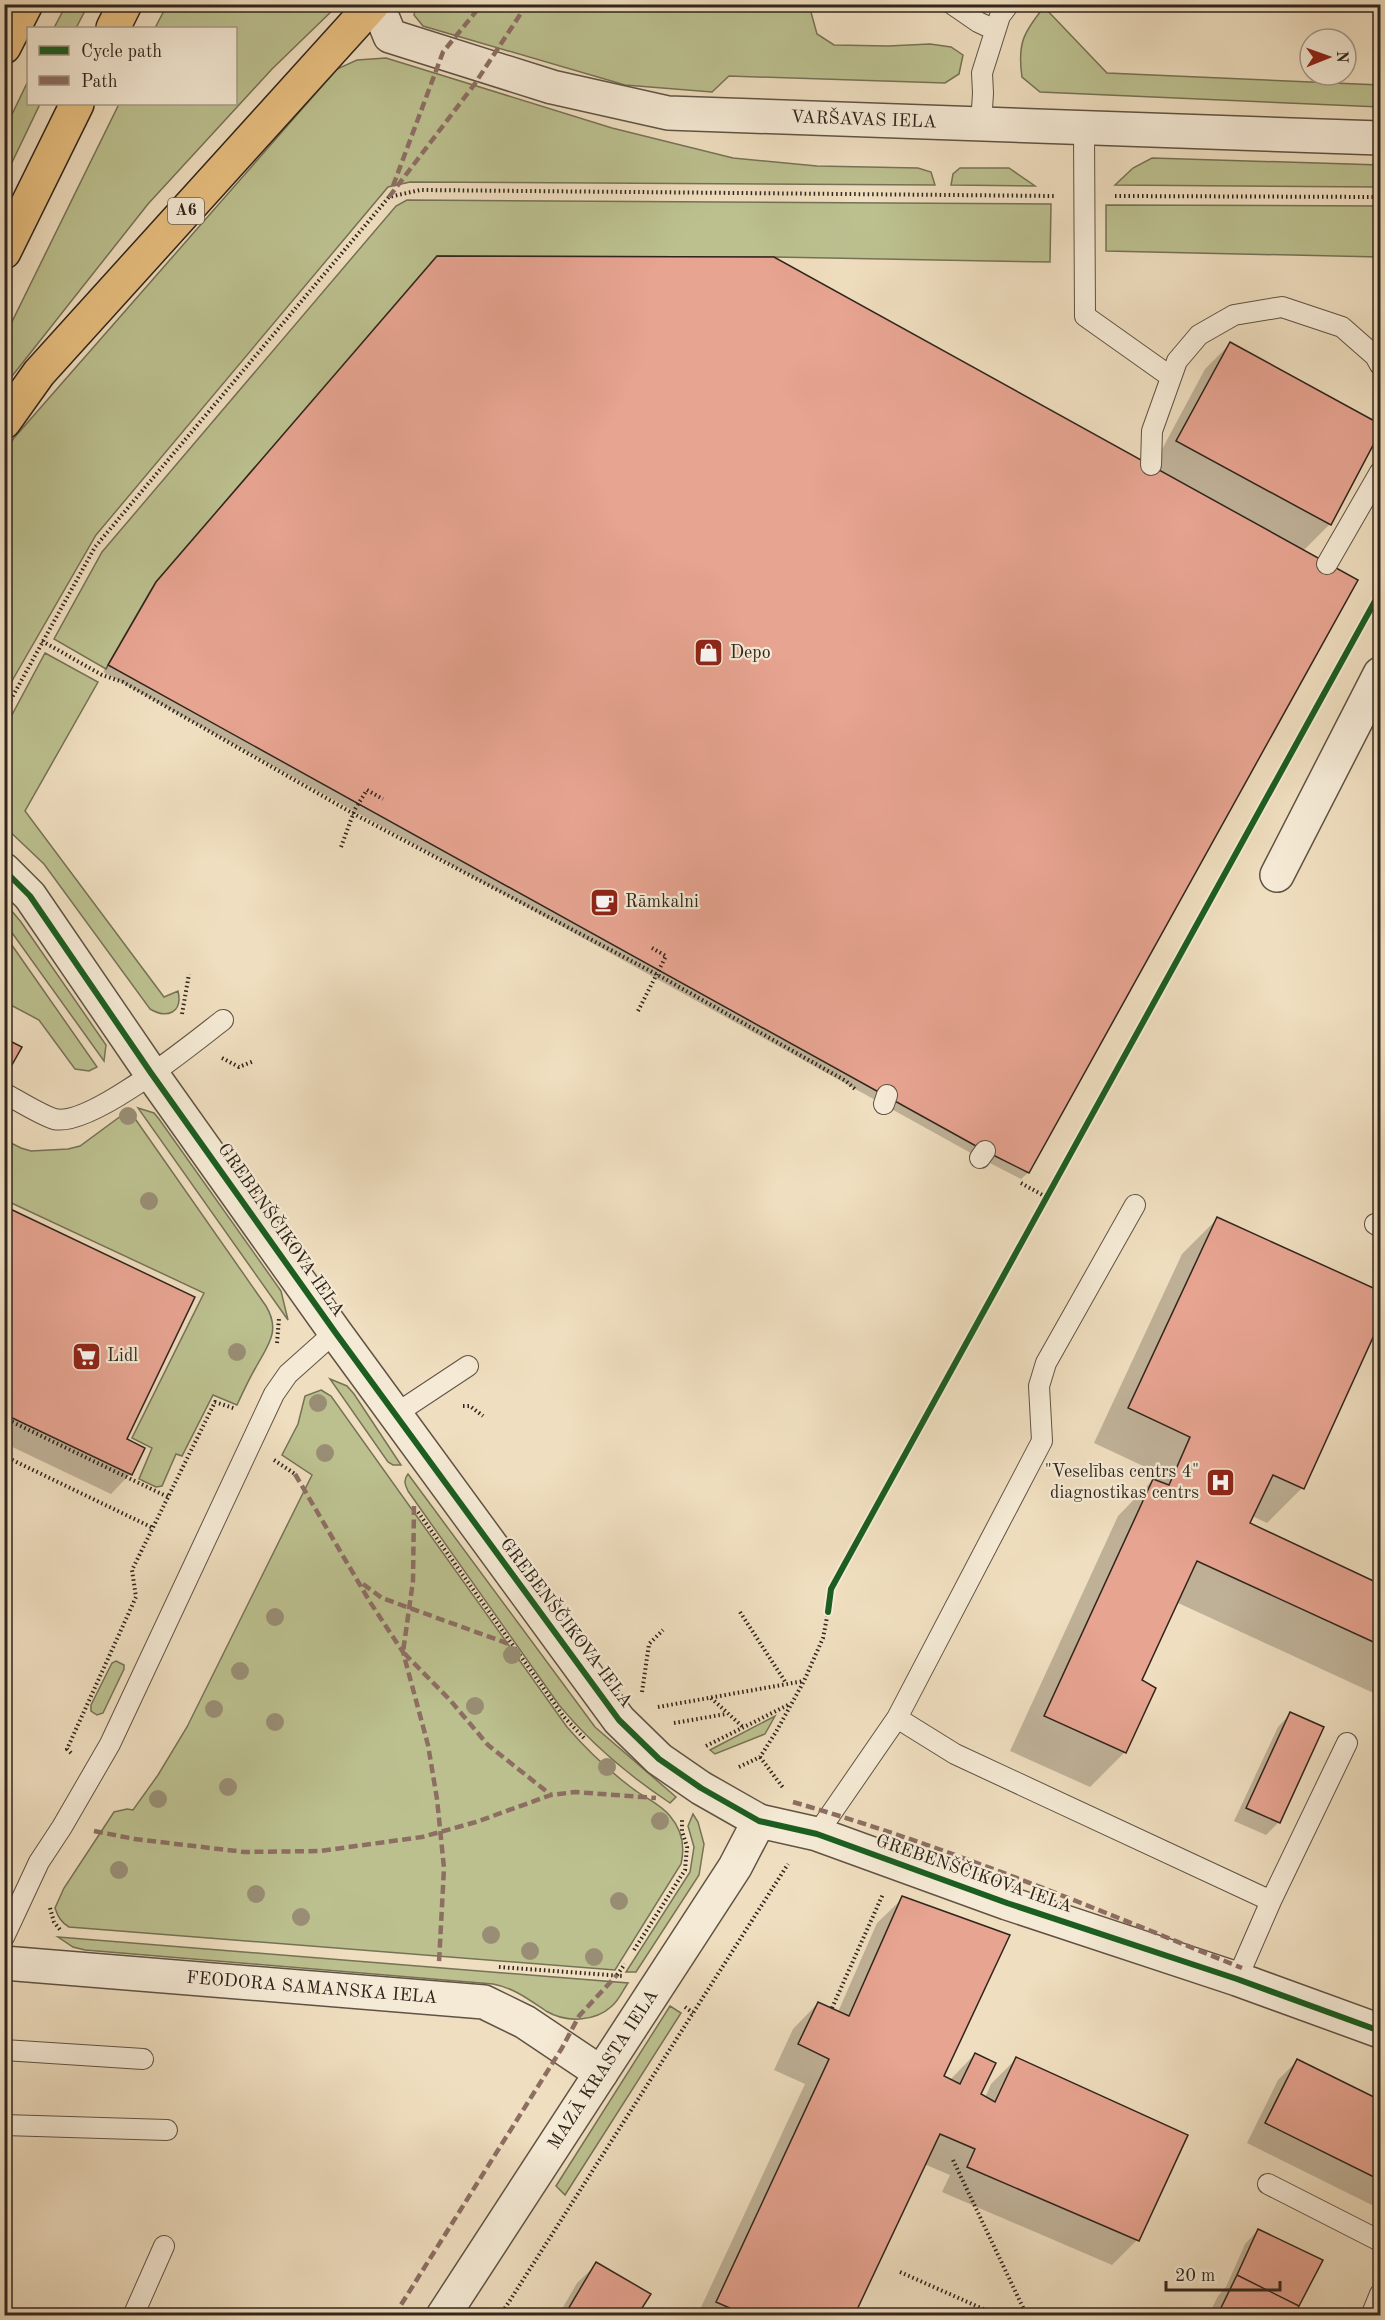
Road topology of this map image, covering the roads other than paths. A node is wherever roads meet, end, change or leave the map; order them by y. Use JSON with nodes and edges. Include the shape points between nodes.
{"nodes":[{"id":1,"x":26,"y":4,"type":"edge"},
{"id":2,"x":125,"y":4,"type":"edge"},
{"id":3,"x":375,"y":4,"type":"edge"},
{"id":4,"x":952,"y":4,"type":"edge"},
{"id":5,"x":1009,"y":4,"type":"edge"},
{"id":6,"x":114,"y":27,"type":"edge"},
{"id":7,"x":995,"y":30,"type":"junction"},
{"id":8,"x":4,"y":47,"type":"edge"},
{"id":9,"x":77,"y":105,"type":"edge"},
{"id":10,"x":981,"y":125,"type":"junction"},
{"id":11,"x":1084,"y":128,"type":"junction"},
{"id":12,"x":1380,"y":138,"type":"edge"},
{"id":13,"x":4,"y":252,"type":"edge"},
{"id":14,"x":1380,"y":365,"type":"edge"},
{"id":15,"x":1171,"y":377,"type":"junction"},
{"id":16,"x":4,"y":422,"type":"edge"},
{"id":17,"x":1151,"y":465,"type":"dead end"},
{"id":18,"x":1380,"y":472,"type":"edge"},
{"id":19,"x":1328,"y":564,"type":"dead end"},
{"id":20,"x":1380,"y":674,"type":"edge"},
{"id":21,"x":4,"y":870,"type":"edge"},
{"id":22,"x":1277,"y":875,"type":"dead end"},
{"id":23,"x":223,"y":1020,"type":"dead end"},
{"id":24,"x":151,"y":1073,"type":"junction"},
{"id":25,"x":4,"y":1093,"type":"edge"},
{"id":26,"x":1134,"y":1205,"type":"dead end"},
{"id":27,"x":335,"y":1332,"type":"junction"},
{"id":28,"x":468,"y":1366,"type":"dead end"},
{"id":29,"x":394,"y":1415,"type":"junction"},
{"id":30,"x":897,"y":1718,"type":"junction"},
{"id":31,"x":1347,"y":1743,"type":"dead end"},
{"id":32,"x":759,"y":1821,"type":"junction"},
{"id":33,"x":817,"y":1834,"type":"junction"},
{"id":34,"x":1271,"y":1901,"type":"junction"},
{"id":35,"x":4,"y":1937,"type":"edge"},
{"id":36,"x":4,"y":1963,"type":"edge"},
{"id":37,"x":1237,"y":1979,"type":"junction"},
{"id":38,"x":1380,"y":2031,"type":"edge"},
{"id":39,"x":4,"y":2050,"type":"edge"},
{"id":40,"x":143,"y":2059,"type":"dead end"},
{"id":41,"x":601,"y":2073,"type":"junction"},
{"id":42,"x":4,"y":2125,"type":"edge"},
{"id":43,"x":167,"y":2130,"type":"dead end"},
{"id":44,"x":1268,"y":2184,"type":"dead end"},
{"id":45,"x":1380,"y":2241,"type":"edge"},
{"id":46,"x":164,"y":2246,"type":"dead end"},
{"id":47,"x":1380,"y":2294,"type":"edge"},
{"id":48,"x":134,"y":2316,"type":"edge"},
{"id":49,"x":443,"y":2316,"type":"edge"},
{"id":50,"x":1371,"y":2316,"type":"edge"}],
"edges":[{"from":1,"to":8,"type":"highway"},
{"from":2,"to":6,"type":"highway"},
{"from":3,"to":10,"type":"street","name":"VARŠAVAS IELA","via":[[390,36],[552,87],[668,112]]},
{"from":3,"to":16,"type":"highway","number":"A6","via":[[39,373]]},
{"from":4,"to":7,"type":"lane"},
{"from":5,"to":7,"type":"lane"},
{"from":7,"to":10,"type":"lane","via":[[982,73]]},
{"from":9,"to":13,"type":"highway"},
{"from":10,"to":11,"type":"street","name":"VARŠAVAS IELA"},
{"from":11,"to":12,"type":"street","name":"VARŠAVAS IELA"},
{"from":11,"to":15,"type":"lane","via":[[1085,316]]},
{"from":14,"to":15,"type":"lane","via":[[1342,327],[1282,307],[1234,315],[1199,335],[1177,361]]},
{"from":15,"to":17,"type":"lane","via":[[1152,431]]},
{"from":18,"to":19,"type":"lane"},
{"from":20,"to":22,"type":"street"},
{"from":21,"to":24,"type":"street","name":"GREBENŠČIKOVA IELA","via":[[30,896]]},
{"from":23,"to":24,"type":"lane"},
{"from":24,"to":25,"type":"lane","via":[[77,1117],[54,1119]]},
{"from":24,"to":27,"type":"street","name":"GREBENŠČIKOVA IELA"},
{"from":26,"to":30,"type":"lane","via":[[1046,1363],[1039,1386],[1042,1441]]},
{"from":27,"to":29,"type":"street","name":"GREBENŠČIKOVA IELA"},
{"from":27,"to":35,"type":"lane","via":[[288,1374],[274,1394],[110,1744],[39,1862]]},
{"from":28,"to":29,"type":"lane"},
{"from":29,"to":32,"type":"street","name":"GREBENŠČIKOVA IELA","via":[[619,1720],[659,1759]]},
{"from":30,"to":33,"type":"lane"},
{"from":30,"to":34,"type":"lane","via":[[954,1754]]},
{"from":31,"to":34,"type":"lane"},
{"from":32,"to":33,"type":"street","name":"GREBENŠČIKOVA IELA"},
{"from":32,"to":41,"type":"street","name":"MAZĀ KRASTA IELA","via":[[735,1867]]},
{"from":33,"to":37,"type":"street","name":"GREBENŠČIKOVA IELA","via":[[1007,1903]]},
{"from":34,"to":37,"type":"lane"},
{"from":36,"to":41,"type":"street","name":"FEODORA SAMANSKA IELA","via":[[484,2002],[525,2022]]},
{"from":37,"to":38,"type":"street","name":"GREBENŠČIKOVA IELA"},
{"from":39,"to":40,"type":"lane"},
{"from":41,"to":49,"type":"street","name":"MAZĀ KRASTA IELA"},
{"from":42,"to":43,"type":"lane"},
{"from":44,"to":45,"type":"lane"},
{"from":46,"to":48,"type":"lane"},
{"from":47,"to":50,"type":"lane"}]}
